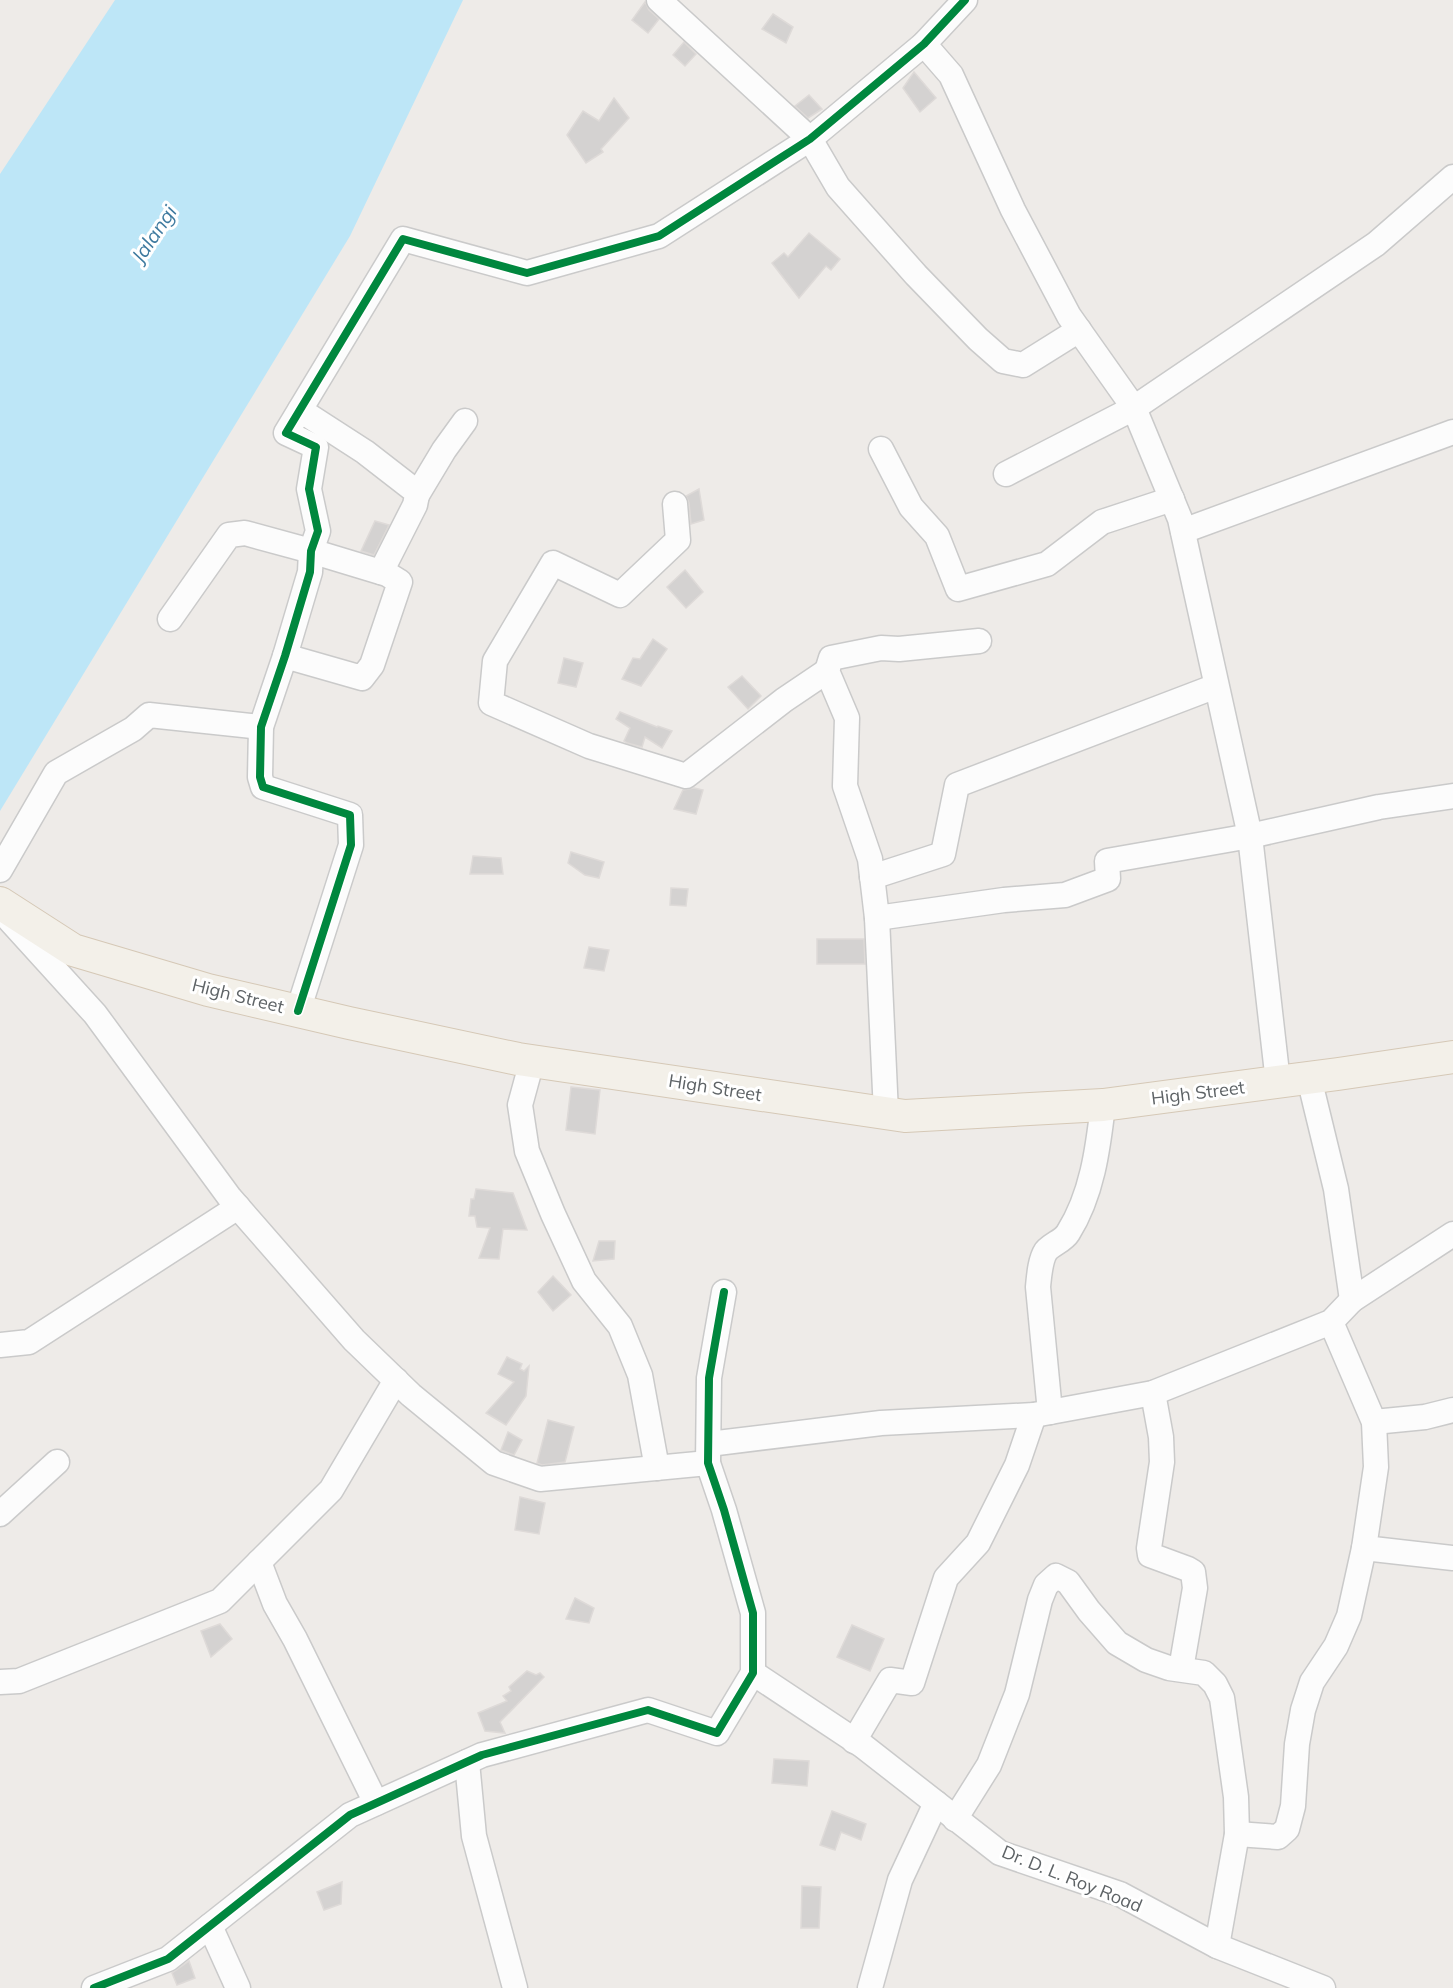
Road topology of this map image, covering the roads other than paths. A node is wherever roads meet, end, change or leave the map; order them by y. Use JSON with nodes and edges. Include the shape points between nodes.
{"nodes":[{"id":1,"x":659,"y":0,"type":"edge"},
{"id":2,"x":965,"y":0,"type":"edge"},
{"id":3,"x":942,"y":9,"type":"edge"},
{"id":4,"x":924,"y":44,"type":"junction"},
{"id":5,"x":810,"y":139,"type":"junction"},
{"id":6,"x":1453,"y":177,"type":"edge"},
{"id":7,"x":1079,"y":330,"type":"junction"},
{"id":8,"x":1134,"y":408,"type":"junction"},
{"id":9,"x":300,"y":410,"type":"junction"},
{"id":10,"x":465,"y":421,"type":"dead end"},
{"id":11,"x":1453,"y":432,"type":"edge"},
{"id":12,"x":881,"y":449,"type":"dead end"},
{"id":13,"x":1006,"y":474,"type":"dead end"},
{"id":14,"x":417,"y":495,"type":"junction"},
{"id":15,"x":1172,"y":499,"type":"junction"},
{"id":16,"x":675,"y":504,"type":"dead end"},
{"id":17,"x":1183,"y":531,"type":"junction"},
{"id":18,"x":311,"y":551,"type":"junction"},
{"id":19,"x":381,"y":572,"type":"junction"},
{"id":20,"x":170,"y":618,"type":"dead end"},
{"id":21,"x":979,"y":641,"type":"dead end"},
{"id":22,"x":285,"y":656,"type":"junction"},
{"id":23,"x":827,"y":671,"type":"junction"},
{"id":24,"x":1211,"y":688,"type":"dead end"},
{"id":25,"x":261,"y":727,"type":"junction"},
{"id":26,"x":1453,"y":796,"type":"edge"},
{"id":27,"x":1250,"y":836,"type":"junction"},
{"id":28,"x":0,"y":870,"type":"edge"},
{"id":29,"x":872,"y":877,"type":"junction"},
{"id":30,"x":0,"y":903,"type":"edge"},
{"id":31,"x":0,"y":910,"type":"edge"},
{"id":32,"x":877,"y":918,"type":"junction"},
{"id":33,"x":298,"y":1011,"type":"junction"},
{"id":34,"x":1453,"y":1057,"type":"edge"},
{"id":35,"x":532,"y":1061,"type":"junction"},
{"id":36,"x":1309,"y":1078,"type":"junction"},
{"id":37,"x":1278,"y":1082,"type":"junction"},
{"id":38,"x":1103,"y":1105,"type":"junction"},
{"id":39,"x":886,"y":1113,"type":"junction"},
{"id":40,"x":238,"y":1207,"type":"junction"},
{"id":41,"x":1453,"y":1234,"type":"edge"},
{"id":42,"x":724,"y":1292,"type":"dead end"},
{"id":43,"x":1352,"y":1300,"type":"junction"},
{"id":44,"x":1331,"y":1322,"type":"junction"},
{"id":45,"x":0,"y":1345,"type":"edge"},
{"id":46,"x":396,"y":1380,"type":"junction"},
{"id":47,"x":1153,"y":1393,"type":"junction"},
{"id":48,"x":1453,"y":1410,"type":"edge"},
{"id":49,"x":1042,"y":1413,"type":"junction"},
{"id":50,"x":1374,"y":1422,"type":"junction"},
{"id":51,"x":708,"y":1453,"type":"junction"},
{"id":52,"x":57,"y":1462,"type":"dead end"},
{"id":53,"x":657,"y":1468,"type":"junction"},
{"id":54,"x":0,"y":1514,"type":"edge"},
{"id":55,"x":1364,"y":1548,"type":"junction"},
{"id":56,"x":1453,"y":1558,"type":"edge"},
{"id":57,"x":259,"y":1562,"type":"junction"},
{"id":58,"x":1181,"y":1669,"type":"junction"},
{"id":59,"x":753,"y":1672,"type":"junction"},
{"id":60,"x":0,"y":1682,"type":"edge"},
{"id":61,"x":854,"y":1741,"type":"junction"},
{"id":62,"x":467,"y":1762,"type":"junction"},
{"id":63,"x":376,"y":1803,"type":"junction"},
{"id":64,"x":936,"y":1803,"type":"junction"},
{"id":65,"x":955,"y":1819,"type":"junction"},
{"id":66,"x":1237,"y":1834,"type":"junction"},
{"id":67,"x":210,"y":1926,"type":"junction"},
{"id":68,"x":1217,"y":1946,"type":"junction"},
{"id":69,"x":94,"y":1988,"type":"edge"},
{"id":70,"x":238,"y":1988,"type":"edge"},
{"id":71,"x":515,"y":1988,"type":"edge"},
{"id":72,"x":870,"y":1988,"type":"edge"},
{"id":73,"x":1323,"y":1988,"type":"edge"}],
"edges":[{"from":1,"to":5,"type":"street"},
{"from":2,"to":3,"type":"street"},
{"from":3,"to":4,"type":"street"},
{"from":4,"to":5,"type":"street"},
{"from":4,"to":7,"type":"street","via":[[951,75],[1013,210]]},
{"from":5,"to":7,"type":"street","via":[[838,187],[916,275],[1003,361],[1023,365]]},
{"from":5,"to":9,"type":"street","via":[[658,236],[527,273],[403,239]]},
{"from":6,"to":8,"type":"street","via":[[1376,244]]},
{"from":7,"to":8,"type":"street"},
{"from":8,"to":13,"type":"street"},
{"from":8,"to":15,"type":"street"},
{"from":9,"to":14,"type":"street","via":[[365,452],[411,486]]},
{"from":9,"to":18,"type":"street","via":[[286,433],[316,447],[309,489],[318,531]]},
{"from":10,"to":14,"type":"street"},
{"from":11,"to":17,"type":"street"},
{"from":12,"to":15,"type":"street","via":[[911,507],[937,536],[958,589],[1047,564],[1102,522]]},
{"from":14,"to":19,"type":"street"},
{"from":15,"to":17,"type":"street"},
{"from":16,"to":23,"type":"street","via":[[678,540],[620,595],[553,563],[495,661],[491,703],[589,746],[686,777]]},
{"from":17,"to":27,"type":"street"},
{"from":18,"to":19,"type":"street"},
{"from":18,"to":20,"type":"street","via":[[244,533],[229,535]]},
{"from":18,"to":22,"type":"street","via":[[310,572]]},
{"from":19,"to":22,"type":"street","via":[[400,582],[372,665],[362,678]]},
{"from":21,"to":23,"type":"street","via":[[881,648],[831,658]]},
{"from":22,"to":25,"type":"street"},
{"from":23,"to":29,"type":"street","via":[[847,718],[844,786],[870,859]]},
{"from":24,"to":29,"type":"street","via":[[957,785],[944,854]]},
{"from":25,"to":28,"type":"street","via":[[149,715],[133,729],[56,773]]},
{"from":25,"to":33,"type":"street","via":[[263,787],[350,815],[351,844]]},
{"from":26,"to":27,"type":"street","via":[[1379,807]]},
{"from":27,"to":32,"type":"street","via":[[1107,861],[1108,879],[1065,895]]},
{"from":27,"to":37,"type":"street"},
{"from":29,"to":32,"type":"street"},
{"from":30,"to":33,"type":"main road","name":"High Street","via":[[73,950],[208,990]]},
{"from":31,"to":40,"type":"street","via":[[95,1014]]},
{"from":32,"to":39,"type":"street"},
{"from":33,"to":35,"type":"main road","name":"High Street"},
{"from":34,"to":36,"type":"main road","name":"High Street"},
{"from":35,"to":39,"type":"main road","name":"High Street"},
{"from":35,"to":53,"type":"street","via":[[520,1105],[527,1151],[584,1281],[620,1326],[640,1375]]},
{"from":36,"to":37,"type":"main road","name":"High Street"},
{"from":36,"to":43,"type":"street","via":[[1336,1189]]},
{"from":37,"to":38,"type":"main road","name":"High Street"},
{"from":38,"to":39,"type":"main road","name":"High Street","via":[[905,1116]]},
{"from":38,"to":49,"type":"street","via":[[1098,1149],[1084,1198],[1066,1236],[1046,1252],[1040,1274]]},
{"from":40,"to":45,"type":"street","via":[[28,1342]]},
{"from":40,"to":46,"type":"street","via":[[354,1340]]},
{"from":41,"to":43,"type":"street"},
{"from":42,"to":51,"type":"street","via":[[709,1378]]},
{"from":43,"to":44,"type":"street"},
{"from":44,"to":47,"type":"street"},
{"from":44,"to":50,"type":"street"},
{"from":46,"to":53,"type":"street","via":[[494,1463],[540,1479]]},
{"from":46,"to":57,"type":"street","via":[[331,1490]]},
{"from":47,"to":49,"type":"street"},
{"from":47,"to":58,"type":"street","via":[[1162,1462],[1150,1555],[1188,1569],[1195,1579]]},
{"from":48,"to":50,"type":"street"},
{"from":49,"to":51,"type":"street","via":[[881,1423]]},
{"from":49,"to":61,"type":"street","via":[[978,1543],[945,1578],[912,1683],[890,1680]]},
{"from":50,"to":55,"type":"street","via":[[1377,1467]]},
{"from":51,"to":53,"type":"street"},
{"from":51,"to":59,"type":"street","via":[[753,1613]]},
{"from":52,"to":54,"type":"street"},
{"from":55,"to":56,"type":"street"},
{"from":55,"to":66,"type":"street","via":[[1349,1616],[1336,1646],[1312,1682],[1302,1710],[1293,1806],[1287,1829],[1278,1837]]},
{"from":57,"to":60,"type":"street","via":[[220,1601],[19,1681]]},
{"from":57,"to":63,"type":"street","via":[[275,1604]]},
{"from":58,"to":65,"type":"street","via":[[1146,1660],[1117,1643],[1068,1582],[1056,1576],[1046,1584],[1040,1600],[1017,1694],[989,1765]]},
{"from":58,"to":66,"type":"street","via":[[1204,1673],[1222,1698],[1236,1797]]},
{"from":59,"to":61,"type":"street","name":"Dr. D. L. Roy Road"},
{"from":59,"to":62,"type":"street","via":[[717,1733],[648,1710]]},
{"from":61,"to":64,"type":"street","name":"Dr. D. L. Roy Road"},
{"from":62,"to":63,"type":"street"},
{"from":62,"to":71,"type":"street","via":[[474,1836]]},
{"from":63,"to":67,"type":"street","via":[[350,1815]]},
{"from":64,"to":65,"type":"street","name":"Dr. D. L. Roy Road"},
{"from":64,"to":72,"type":"street","via":[[900,1880]]},
{"from":65,"to":68,"type":"street","name":"Dr. D. L. Roy Road","via":[[1000,1853],[1120,1894]]},
{"from":66,"to":68,"type":"street"},
{"from":67,"to":69,"type":"street","via":[[168,1959]]},
{"from":67,"to":70,"type":"street"},
{"from":68,"to":73,"type":"street","name":"Dr. D. L. Roy Road"}]}
